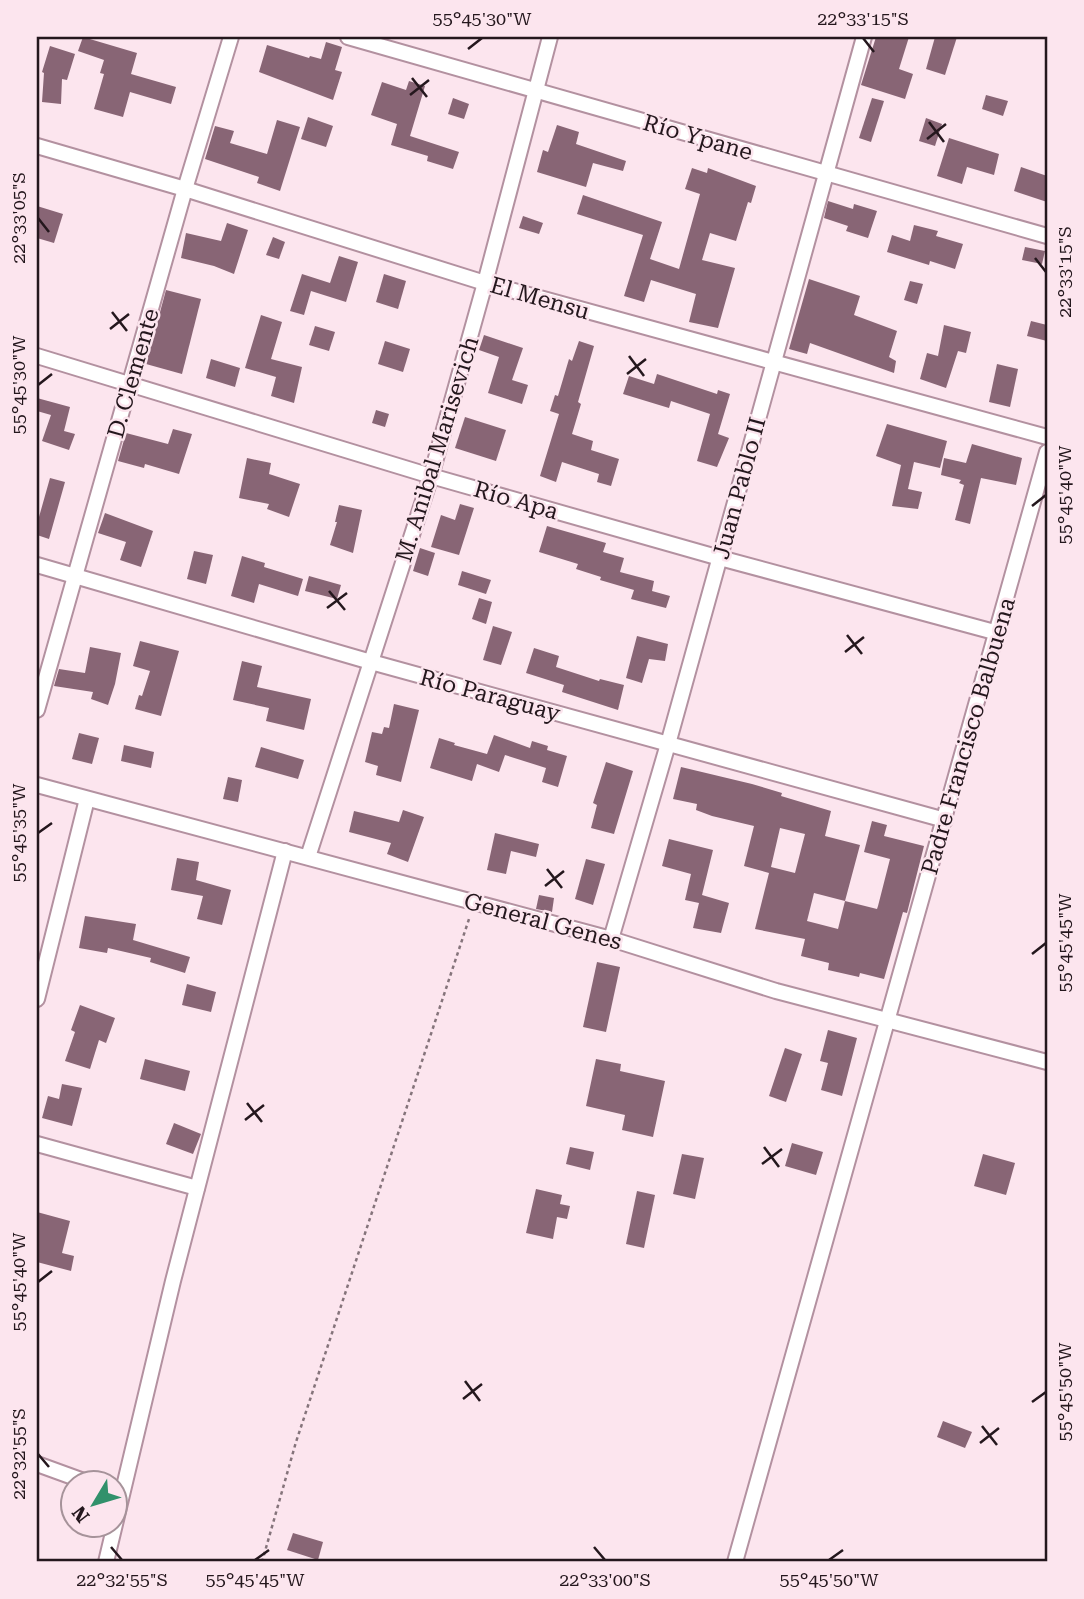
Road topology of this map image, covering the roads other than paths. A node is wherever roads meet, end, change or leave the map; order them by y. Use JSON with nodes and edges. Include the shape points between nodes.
{"nodes":[{"id":1,"x":231,"y":37,"type":"edge"},
{"id":2,"x":348,"y":37,"type":"edge"},
{"id":3,"x":550,"y":37,"type":"edge"},
{"id":4,"x":864,"y":37,"type":"edge"},
{"id":5,"x":536,"y":91,"type":"junction"},
{"id":6,"x":37,"y":146,"type":"edge"},
{"id":7,"x":827,"y":174,"type":"junction"},
{"id":8,"x":185,"y":189,"type":"junction"},
{"id":9,"x":1047,"y":236,"type":"edge"},
{"id":10,"x":485,"y":283,"type":"junction"},
{"id":11,"x":37,"y":356,"type":"edge"},
{"id":12,"x":773,"y":363,"type":"junction"},
{"id":13,"x":130,"y":383,"type":"junction"},
{"id":14,"x":1047,"y":437,"type":"edge"},
{"id":15,"x":1047,"y":452,"type":"edge"},
{"id":16,"x":431,"y":476,"type":"junction"},
{"id":17,"x":720,"y":558,"type":"junction"},
{"id":18,"x":37,"y":565,"type":"edge"},
{"id":19,"x":75,"y":576,"type":"junction"},
{"id":20,"x":998,"y":634,"type":"junction"},
{"id":21,"x":371,"y":662,"type":"junction"},
{"id":22,"x":37,"y":710,"type":"edge"},
{"id":23,"x":668,"y":744,"type":"junction"},
{"id":24,"x":37,"y":785,"type":"edge"},
{"id":25,"x":87,"y":799,"type":"junction"},
{"id":26,"x":944,"y":820,"type":"junction"},
{"id":27,"x":285,"y":851,"type":"junction"},
{"id":28,"x":308,"y":857,"type":"junction"},
{"id":29,"x":611,"y":939,"type":"junction"},
{"id":30,"x":37,"y":999,"type":"edge"},
{"id":31,"x":886,"y":1020,"type":"junction"},
{"id":32,"x":1047,"y":1062,"type":"edge"},
{"id":33,"x":37,"y":1144,"type":"edge"},
{"id":34,"x":197,"y":1188,"type":"junction"},
{"id":35,"x":37,"y":1464,"type":"edge"},
{"id":36,"x":126,"y":1470,"type":"edge"},
{"id":37,"x":60,"y":1472,"type":"edge"},
{"id":38,"x":110,"y":1540,"type":"edge"},
{"id":39,"x":106,"y":1562,"type":"edge"},
{"id":40,"x":735,"y":1562,"type":"edge"}],
"edges":[{"from":1,"to":8,"type":"street","name":"D. Clemente"},
{"from":2,"to":5,"type":"street","name":"Río Ypane"},
{"from":3,"to":5,"type":"street","name":"M. Anibal Marisevich"},
{"from":4,"to":7,"type":"street","name":"Juan Pablo II"},
{"from":5,"to":7,"type":"street","name":"Río Ypane"},
{"from":5,"to":10,"type":"street","name":"M. Anibal Marisevich"},
{"from":6,"to":8,"type":"street","name":"El Mensu"},
{"from":7,"to":9,"type":"street","name":"Río Ypane"},
{"from":7,"to":12,"type":"street","name":"Juan Pablo II"},
{"from":8,"to":10,"type":"street","name":"El Mensu"},
{"from":8,"to":13,"type":"street","name":"D. Clemente"},
{"from":10,"to":12,"type":"street","name":"El Mensu"},
{"from":10,"to":16,"type":"street","name":"M. Anibal Marisevich"},
{"from":11,"to":13,"type":"street","name":"Río Apa"},
{"from":12,"to":14,"type":"street","name":"El Mensu"},
{"from":12,"to":17,"type":"street","name":"Juan Pablo II"},
{"from":13,"to":16,"type":"street","name":"Río Apa"},
{"from":13,"to":19,"type":"street","name":"D. Clemente"},
{"from":15,"to":20,"type":"street","name":"Padre Francisco Balbuena"},
{"from":16,"to":17,"type":"street","name":"Río Apa"},
{"from":16,"to":21,"type":"street","name":"M. Anibal Marisevich"},
{"from":17,"to":20,"type":"street","name":"Río Apa"},
{"from":17,"to":23,"type":"street","name":"Juan Pablo II"},
{"from":18,"to":19,"type":"street","name":"Río Paraguay"},
{"from":19,"to":21,"type":"street","name":"Río Paraguay"},
{"from":19,"to":22,"type":"street","name":"D. Clemente"},
{"from":20,"to":26,"type":"street","name":"Padre Francisco Balbuena"},
{"from":21,"to":23,"type":"street","name":"Río Paraguay"},
{"from":21,"to":28,"type":"street","name":"M. Anibal Marisevich"},
{"from":23,"to":26,"type":"street","name":"Río Paraguay"},
{"from":23,"to":29,"type":"street","name":"Juan Pablo II"},
{"from":24,"to":25,"type":"street","name":"General Genes"},
{"from":25,"to":27,"type":"street","name":"General Genes"},
{"from":25,"to":30,"type":"street"},
{"from":26,"to":31,"type":"street","name":"Padre Francisco Balbuena"},
{"from":27,"to":28,"type":"street","name":"General Genes"},
{"from":27,"to":34,"type":"street"},
{"from":28,"to":29,"type":"street","name":"General Genes"},
{"from":29,"to":31,"type":"street","name":"General Genes"},
{"from":31,"to":32,"type":"street","name":"General Genes"},
{"from":31,"to":40,"type":"street","name":"Padre Francisco Balbuena"},
{"from":33,"to":34,"type":"street"},
{"from":34,"to":36,"type":"street"},
{"from":35,"to":37,"type":"street"},
{"from":38,"to":39,"type":"street"}]}
